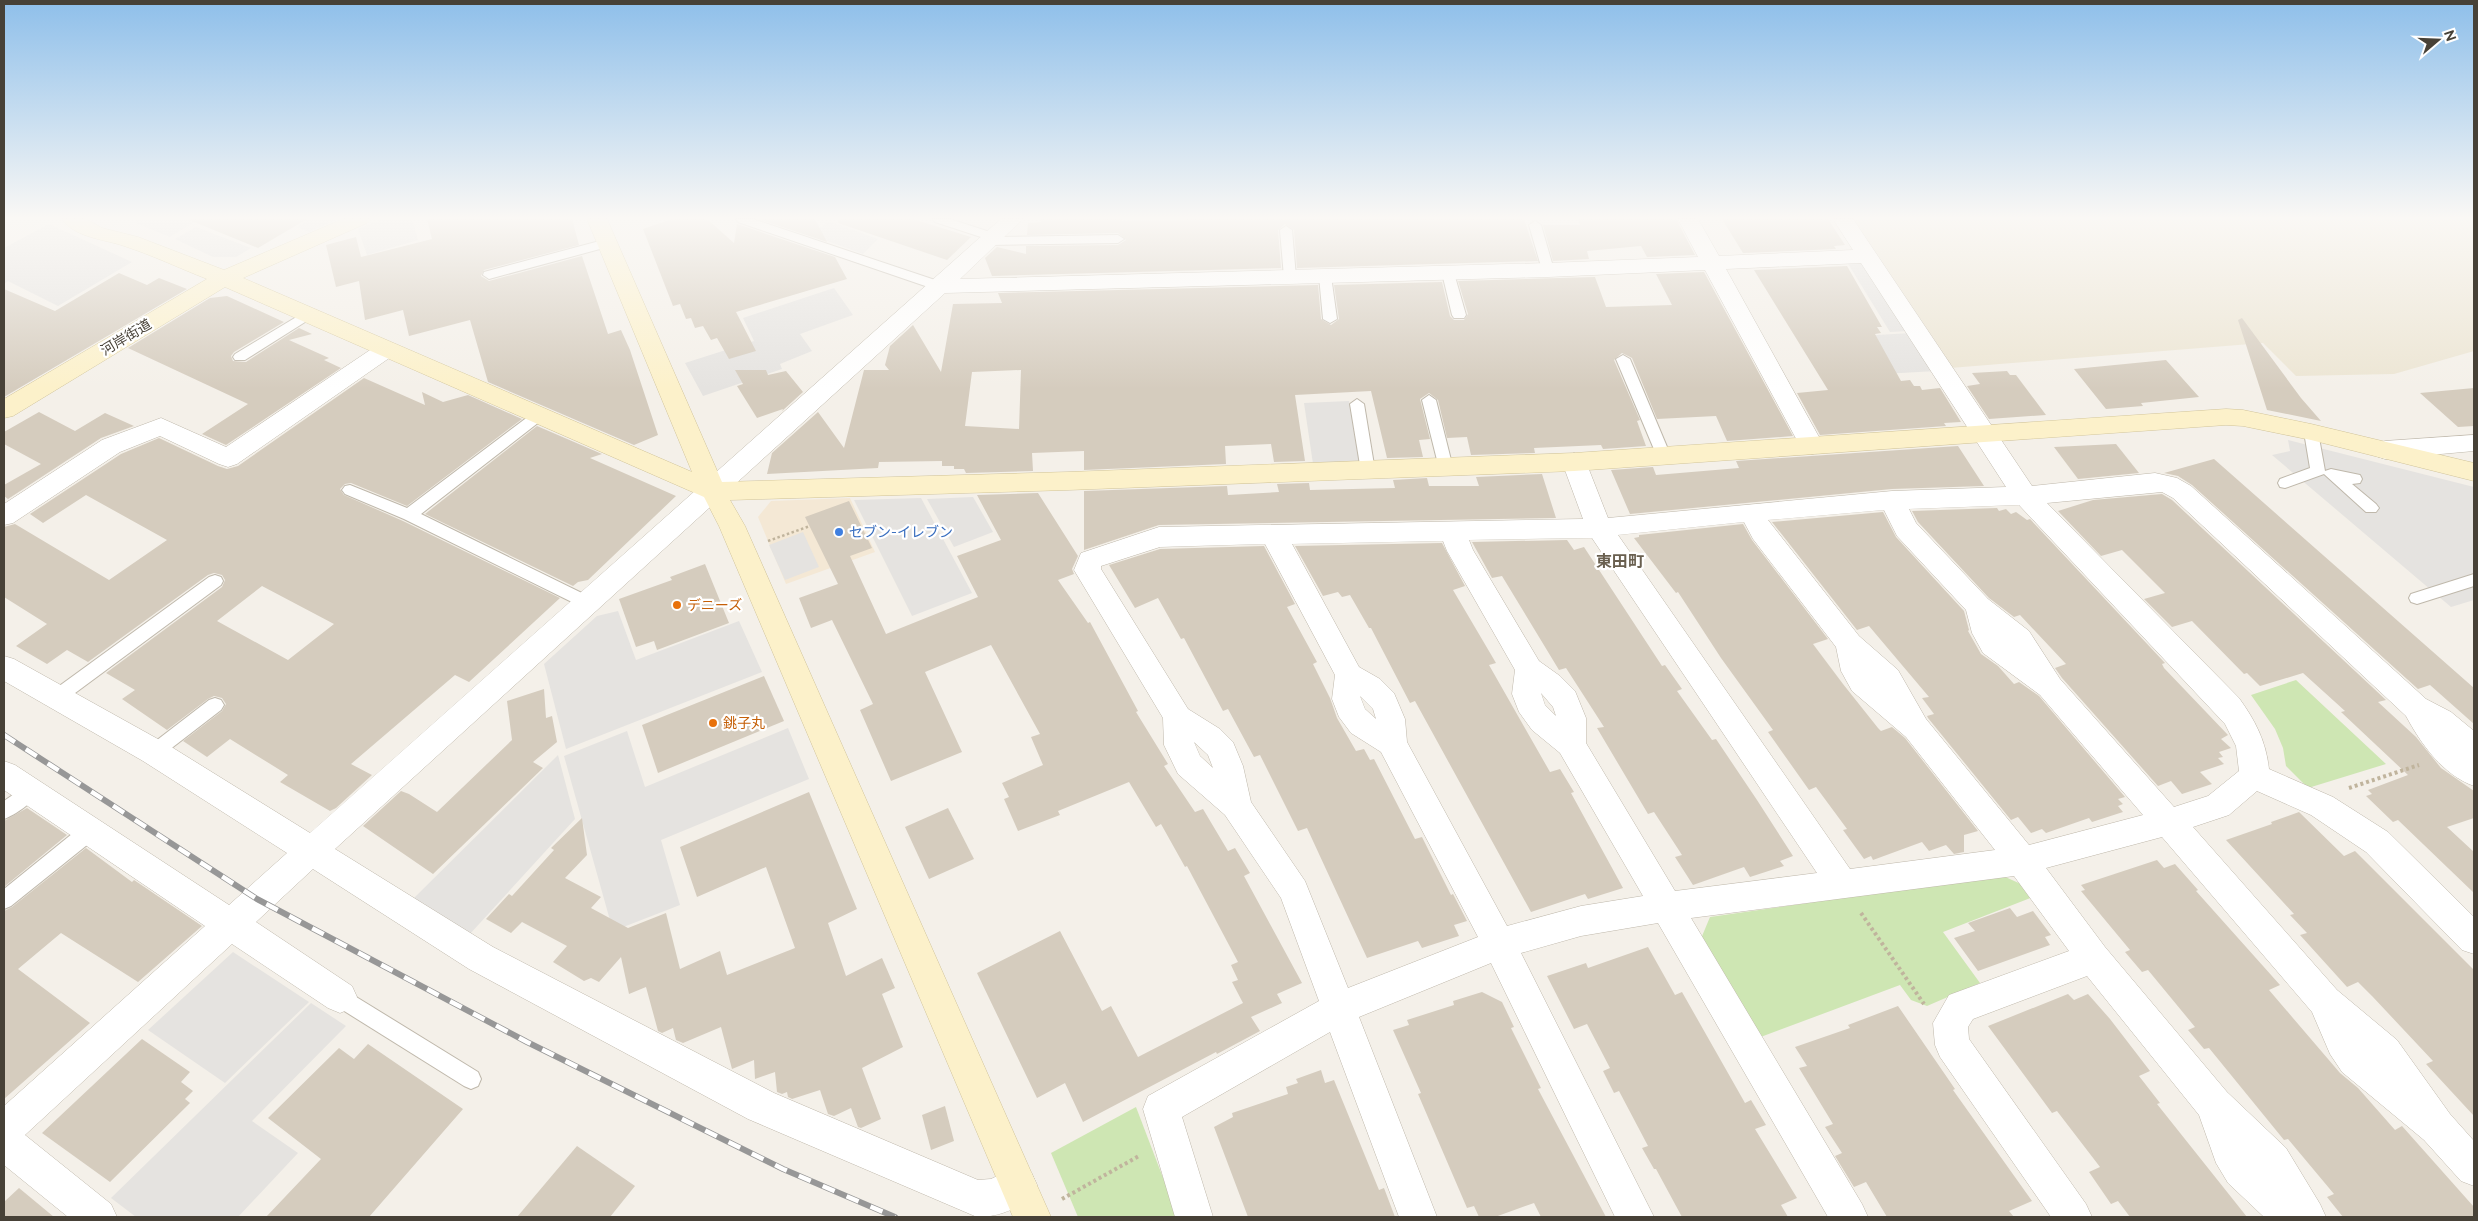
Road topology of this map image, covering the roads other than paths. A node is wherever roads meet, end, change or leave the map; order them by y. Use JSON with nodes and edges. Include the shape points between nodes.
{"nodes":[{"id":1,"x":219,"y":276,"type":"edge"},
{"id":2,"x":229,"y":276,"type":"edge"},
{"id":3,"x":621,"y":276,"type":"edge"},
{"id":4,"x":910,"y":276,"type":"edge"},
{"id":5,"x":950,"y":276,"type":"edge"},
{"id":6,"x":1325,"y":276,"type":"joint"},
{"id":7,"x":1449,"y":276,"type":"edge"},
{"id":8,"x":1720,"y":276,"type":"edge"},
{"id":9,"x":1881,"y":276,"type":"edge"},
{"id":10,"x":1290,"y":277,"type":"joint"},
{"id":11,"x":224,"y":278,"type":"junction"},
{"id":12,"x":939,"y":286,"type":"junction"},
{"id":13,"x":308,"y":314,"type":"junction"},
{"id":14,"x":1460,"y":315,"type":"dead end"},
{"id":15,"x":1330,"y":319,"type":"dead end"},
{"id":16,"x":387,"y":350,"type":"junction"},
{"id":17,"x":240,"y":356,"type":"dead end"},
{"id":18,"x":1623,"y":360,"type":"dead end"},
{"id":19,"x":1430,"y":400,"type":"dead end"},
{"id":20,"x":8,"y":404,"type":"edge"},
{"id":21,"x":1357,"y":404,"type":"dead end"},
{"id":22,"x":538,"y":416,"type":"junction"},
{"id":23,"x":2312,"y":432,"type":"junction"},
{"id":24,"x":1984,"y":433,"type":"junction"},
{"id":25,"x":2474,"y":443,"type":"edge"},
{"id":26,"x":1812,"y":446,"type":"junction"},
{"id":27,"x":2385,"y":450,"type":"junction"},
{"id":28,"x":1663,"y":454,"type":"junction"},
{"id":29,"x":1574,"y":462,"type":"junction"},
{"id":30,"x":1446,"y":468,"type":"junction"},
{"id":31,"x":1368,"y":471,"type":"junction"},
{"id":32,"x":2474,"y":472,"type":"edge"},
{"id":33,"x":2325,"y":473,"type":"junction"},
{"id":34,"x":2354,"y":479,"type":"dead end"},
{"id":35,"x":2285,"y":483,"type":"dead end"},
{"id":36,"x":350,"y":490,"type":"dead end"},
{"id":37,"x":714,"y":491,"type":"junction"},
{"id":38,"x":2025,"y":496,"type":"junction"},
{"id":39,"x":1892,"y":500,"type":"junction"},
{"id":40,"x":2371,"y":508,"type":"dead end"},
{"id":41,"x":1751,"y":512,"type":"junction"},
{"id":42,"x":409,"y":515,"type":"junction"},
{"id":43,"x":4,"y":516,"type":"edge"},
{"id":44,"x":1599,"y":528,"type":"junction"},
{"id":45,"x":1454,"y":531,"type":"junction"},
{"id":46,"x":1273,"y":534,"type":"junction"},
{"id":47,"x":2474,"y":580,"type":"edge"},
{"id":48,"x":215,"y":581,"type":"dead end"},
{"id":49,"x":2417,"y":598,"type":"dead end"},
{"id":50,"x":588,"y":603,"type":"junction"},
{"id":51,"x":4,"y":668,"type":"edge"},
{"id":52,"x":57,"y":697,"type":"junction"},
{"id":53,"x":215,"y":705,"type":"dead end"},
{"id":54,"x":2462,"y":751,"type":"edge"},
{"id":55,"x":154,"y":752,"type":"junction"},
{"id":56,"x":2474,"y":773,"type":"edge"},
{"id":57,"x":4,"y":774,"type":"edge"},
{"id":58,"x":2254,"y":776,"type":"junction"},
{"id":59,"x":30,"y":791,"type":"junction"},
{"id":60,"x":4,"y":811,"type":"edge"},
{"id":61,"x":2168,"y":822,"type":"junction"},
{"id":62,"x":90,"y":831,"type":"junction"},
{"id":63,"x":310,"y":850,"type":"junction"},
{"id":64,"x":2022,"y":861,"type":"junction"},
{"id":65,"x":1843,"y":885,"type":"junction"},
{"id":66,"x":4,"y":900,"type":"edge"},
{"id":67,"x":1665,"y":908,"type":"junction"},
{"id":68,"x":230,"y":923,"type":"junction"},
{"id":69,"x":2474,"y":940,"type":"edge"},
{"id":70,"x":1499,"y":944,"type":"junction"},
{"id":71,"x":2093,"y":958,"type":"junction"},
{"id":72,"x":340,"y":997,"type":"joint"},
{"id":73,"x":1340,"y":1008,"type":"junction"},
{"id":74,"x":471,"y":1079,"type":"dead end"},
{"id":75,"x":2214,"y":1105,"type":"junction"},
{"id":76,"x":4,"y":1130,"type":"edge"},
{"id":77,"x":4,"y":1142,"type":"edge"},
{"id":78,"x":2474,"y":1168,"type":"edge"},
{"id":79,"x":1018,"y":1186,"type":"junction"},
{"id":80,"x":98,"y":1217,"type":"edge"},
{"id":81,"x":1032,"y":1217,"type":"edge"},
{"id":82,"x":1194,"y":1217,"type":"edge"},
{"id":83,"x":1418,"y":1217,"type":"edge"},
{"id":84,"x":1635,"y":1217,"type":"edge"},
{"id":85,"x":1849,"y":1217,"type":"edge"},
{"id":86,"x":2072,"y":1217,"type":"edge"},
{"id":87,"x":2291,"y":1217,"type":"edge"},
{"id":88,"x":2307,"y":1217,"type":"edge"}],
"edges":[{"from":1,"to":11,"type":"street"},
{"from":2,"to":11,"type":"street","name":"河岸街道"},
{"from":3,"to":37,"type":"street"},
{"from":4,"to":12,"type":"lane"},
{"from":5,"to":12,"type":"street"},
{"from":6,"to":10,"type":"street"},
{"from":6,"to":15,"type":"lane"},
{"from":7,"to":14,"type":"lane"},
{"from":8,"to":26,"type":"street"},
{"from":9,"to":24,"type":"street"},
{"from":10,"to":12,"type":"street"},
{"from":11,"to":13,"type":"street"},
{"from":11,"to":20,"type":"street","name":"河岸街道"},
{"from":12,"to":37,"type":"street"},
{"from":13,"to":16,"type":"street"},
{"from":13,"to":17,"type":"lane"},
{"from":16,"to":22,"type":"street"},
{"from":16,"to":43,"type":"street","via":[[228,458],[161,426],[111,446]]},
{"from":18,"to":28,"type":"lane"},
{"from":19,"to":30,"type":"lane"},
{"from":21,"to":31,"type":"lane"},
{"from":22,"to":37,"type":"street"},
{"from":22,"to":42,"type":"lane"},
{"from":23,"to":24,"type":"street","via":[[2243,418],[2226,418]]},
{"from":23,"to":27,"type":"street"},
{"from":23,"to":33,"type":"lane"},
{"from":24,"to":26,"type":"street"},
{"from":24,"to":38,"type":"street"},
{"from":25,"to":27,"type":"street"},
{"from":26,"to":28,"type":"street"},
{"from":27,"to":32,"type":"street"},
{"from":28,"to":29,"type":"street"},
{"from":29,"to":30,"type":"street"},
{"from":29,"to":44,"type":"street"},
{"from":30,"to":31,"type":"street"},
{"from":31,"to":37,"type":"street"},
{"from":33,"to":34,"type":"lane"},
{"from":33,"to":35,"type":"lane"},
{"from":33,"to":40,"type":"lane"},
{"from":36,"to":42,"type":"lane"},
{"from":37,"to":50,"type":"street"},
{"from":37,"to":79,"type":"street"},
{"from":38,"to":39,"type":"street"},
{"from":38,"to":54,"type":"street","via":[[2155,482],[2168,484],[2182,492],[2416,706],[2428,732]]},
{"from":38,"to":58,"type":"street","via":[[2229,706],[2245,728],[2252,747]]},
{"from":39,"to":41,"type":"street"},
{"from":39,"to":61,"type":"street","via":[[1906,529],[1978,606],[2019,639],[2050,687]]},
{"from":41,"to":44,"type":"street"},
{"from":41,"to":64,"type":"street","via":[[1762,532],[1849,644],[1888,678],[1916,728]]},
{"from":42,"to":50,"type":"lane"},
{"from":44,"to":45,"type":"street"},
{"from":44,"to":65,"type":"street"},
{"from":45,"to":46,"type":"street"},
{"from":45,"to":67,"type":"street","via":[[1460,551],[1529,669],[1564,696],[1573,724],[1571,744]]},
{"from":46,"to":70,"type":"street","via":[[1349,675],[1344,689],[1348,708],[1359,724],[1392,743]]},
{"from":46,"to":73,"type":"street","via":[[1159,536],[1090,560],[1087,570],[1178,717],[1221,748],[1236,806],[1294,891]]},
{"from":47,"to":49,"type":"lane"},
{"from":48,"to":52,"type":"lane"},
{"from":50,"to":63,"type":"street"},
{"from":51,"to":52,"type":"street"},
{"from":52,"to":55,"type":"street"},
{"from":53,"to":55,"type":"lane"},
{"from":54,"to":56,"type":"street"},
{"from":55,"to":63,"type":"street"},
{"from":57,"to":59,"type":"street"},
{"from":58,"to":61,"type":"street","via":[[2218,806]]},
{"from":58,"to":69,"type":"street","via":[[2322,806],[2377,842]]},
{"from":59,"to":60,"type":"lane"},
{"from":59,"to":62,"type":"street"},
{"from":61,"to":64,"type":"street"},
{"from":61,"to":78,"type":"street","via":[[2325,1001],[2385,1052],[2437,1127]]},
{"from":62,"to":66,"type":"lane"},
{"from":62,"to":68,"type":"street"},
{"from":63,"to":68,"type":"street"},
{"from":63,"to":79,"type":"street","via":[[481,958],[761,1106],[978,1199],[994,1198]]},
{"from":64,"to":65,"type":"street"},
{"from":64,"to":71,"type":"street"},
{"from":65,"to":67,"type":"street"},
{"from":67,"to":70,"type":"street","via":[[1581,922]]},
{"from":67,"to":85,"type":"street"},
{"from":68,"to":72,"type":"street"},
{"from":68,"to":76,"type":"street"},
{"from":70,"to":73,"type":"street"},
{"from":70,"to":84,"type":"street"},
{"from":71,"to":75,"type":"street"},
{"from":71,"to":86,"type":"street","via":[[1961,1007],[1950,1023],[1952,1045]]},
{"from":72,"to":74,"type":"lane"},
{"from":73,"to":82,"type":"street","via":[[1161,1109]]},
{"from":73,"to":83,"type":"street"},
{"from":75,"to":87,"type":"street","via":[[2229,1150],[2241,1170]]},
{"from":75,"to":88,"type":"street","via":[[2273,1161]]},
{"from":77,"to":80,"type":"street"},
{"from":79,"to":81,"type":"street"}]}
